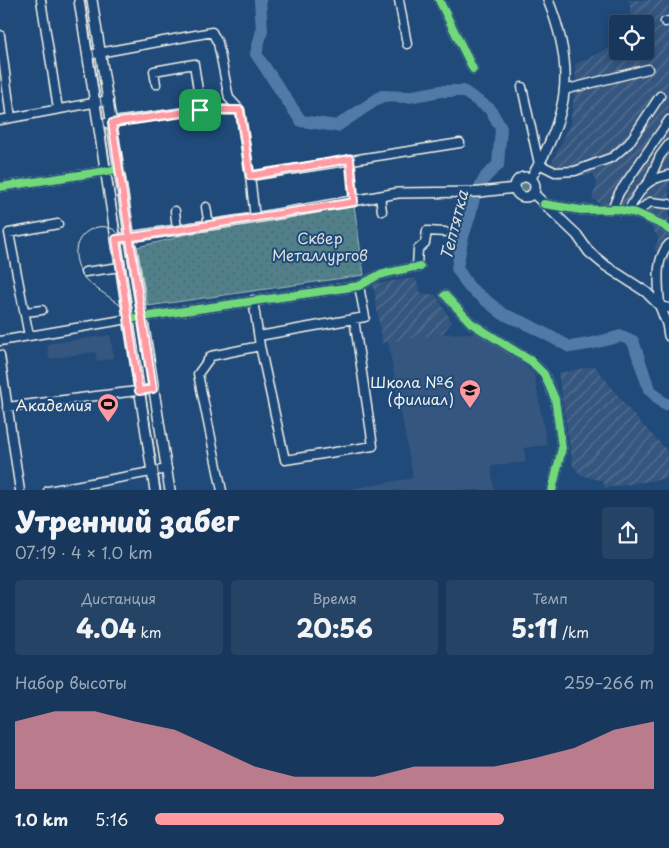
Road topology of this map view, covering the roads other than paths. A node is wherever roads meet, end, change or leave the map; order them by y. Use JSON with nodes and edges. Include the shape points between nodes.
{"nodes":[{"id":1,"x":41,"y":0,"type":"edge"},
{"id":2,"x":79,"y":0,"type":"edge"},
{"id":3,"x":92,"y":0,"type":"edge"},
{"id":4,"x":399,"y":0,"type":"edge"},
{"id":5,"x":439,"y":0,"type":"edge"},
{"id":6,"x":548,"y":0,"type":"edge"},
{"id":7,"x":0,"y":35,"type":"edge"},
{"id":8,"x":407,"y":44,"type":"dead end"},
{"id":9,"x":101,"y":54,"type":"junction"},
{"id":10,"x":88,"y":56,"type":"junction"},
{"id":11,"x":473,"y":69,"type":"dead end"},
{"id":12,"x":648,"y":69,"type":"dead end"},
{"id":13,"x":156,"y":84,"type":"dead end"},
{"id":14,"x":522,"y":87,"type":"dead end"},
{"id":15,"x":564,"y":90,"type":"junction"},
{"id":16,"x":660,"y":96,"type":"dead end"},
{"id":17,"x":109,"y":100,"type":"junction"},
{"id":18,"x":95,"y":102,"type":"junction"},
{"id":19,"x":58,"y":109,"type":"junction"},
{"id":20,"x":200,"y":110,"type":"junction"},
{"id":21,"x":240,"y":110,"type":"junction"},
{"id":22,"x":11,"y":118,"type":"junction"},
{"id":23,"x":0,"y":120,"type":"edge"},
{"id":24,"x":669,"y":120,"type":"edge"},
{"id":25,"x":112,"y":123,"type":"junction"},
{"id":26,"x":98,"y":124,"type":"junction"},
{"id":27,"x":460,"y":143,"type":"dead end"},
{"id":28,"x":669,"y":144,"type":"edge"},
{"id":29,"x":350,"y":159,"type":"junction"},
{"id":30,"x":539,"y":164,"type":"junction"},
{"id":31,"x":120,"y":169,"type":"junction"},
{"id":32,"x":106,"y":172,"type":"junction"},
{"id":33,"x":669,"y":175,"type":"edge"},
{"id":34,"x":250,"y":176,"type":"junction"},
{"id":35,"x":530,"y":178,"type":"junction"},
{"id":36,"x":649,"y":183,"type":"junction"},
{"id":37,"x":0,"y":187,"type":"edge"},
{"id":38,"x":515,"y":188,"type":"junction"},
{"id":39,"x":533,"y":193,"type":"junction"},
{"id":40,"x":380,"y":196,"type":"junction"},
{"id":41,"x":354,"y":202,"type":"junction"},
{"id":42,"x":544,"y":204,"type":"junction"},
{"id":43,"x":669,"y":204,"type":"edge"},
{"id":44,"x":206,"y":207,"type":"dead end"},
{"id":45,"x":126,"y":208,"type":"junction"},
{"id":46,"x":612,"y":209,"type":"junction"},
{"id":47,"x":112,"y":211,"type":"junction"},
{"id":48,"x":175,"y":211,"type":"dead end"},
{"id":49,"x":382,"y":211,"type":"dead end"},
{"id":50,"x":632,"y":212,"type":"junction"},
{"id":51,"x":255,"y":218,"type":"junction"},
{"id":52,"x":128,"y":220,"type":"junction"},
{"id":53,"x":114,"y":223,"type":"junction"},
{"id":54,"x":58,"y":224,"type":"dead end"},
{"id":55,"x":209,"y":226,"type":"junction"},
{"id":56,"x":177,"y":230,"type":"junction"},
{"id":57,"x":669,"y":230,"type":"edge"},
{"id":58,"x":446,"y":232,"type":"dead end"},
{"id":59,"x":131,"y":237,"type":"junction"},
{"id":60,"x":116,"y":239,"type":"junction"},
{"id":61,"x":669,"y":244,"type":"edge"},
{"id":62,"x":120,"y":267,"type":"junction"},
{"id":63,"x":85,"y":272,"type":"dead end"},
{"id":64,"x":359,"y":286,"type":"junction"},
{"id":65,"x":445,"y":296,"type":"dead end"},
{"id":66,"x":253,"y":300,"type":"junction"},
{"id":67,"x":665,"y":307,"type":"edge"},
{"id":68,"x":42,"y":310,"type":"dead end"},
{"id":69,"x":26,"y":312,"type":"junction"},
{"id":70,"x":142,"y":317,"type":"junction"},
{"id":71,"x":128,"y":319,"type":"junction"},
{"id":72,"x":354,"y":319,"type":"junction"},
{"id":73,"x":29,"y":336,"type":"junction"},
{"id":74,"x":259,"y":336,"type":"junction"},
{"id":75,"x":669,"y":336,"type":"edge"},
{"id":76,"x":0,"y":341,"type":"edge"},
{"id":77,"x":260,"y":346,"type":"junction"},
{"id":78,"x":0,"y":355,"type":"edge"},
{"id":79,"x":153,"y":389,"type":"junction"},
{"id":80,"x":139,"y":391,"type":"junction"},
{"id":81,"x":8,"y":407,"type":"junction"},
{"id":82,"x":166,"y":469,"type":"junction"},
{"id":83,"x":152,"y":472,"type":"junction"},
{"id":84,"x":20,"y":490,"type":"edge"},
{"id":85,"x":48,"y":490,"type":"edge"},
{"id":86,"x":155,"y":490,"type":"edge"},
{"id":87,"x":170,"y":490,"type":"edge"},
{"id":88,"x":222,"y":490,"type":"edge"},
{"id":89,"x":552,"y":490,"type":"edge"}],
"edges":[{"from":1,"to":19,"type":"street"},
{"from":2,"to":10,"type":"main road"},
{"from":3,"to":9,"type":"main road"},
{"from":4,"to":8,"type":"street"},
{"from":5,"to":11,"type":"street"},
{"from":6,"to":15,"type":"main road","via":[[564,48]]},
{"from":7,"to":22,"type":"street"},
{"from":9,"to":10,"type":"street"},
{"from":9,"to":17,"type":"main road"},
{"from":9,"to":21,"type":"street","via":[[212,32],[218,42],[229,98]]},
{"from":10,"to":18,"type":"main road"},
{"from":12,"to":15,"type":"street"},
{"from":13,"to":20,"type":"street","via":[[154,70],[194,64]]},
{"from":14,"to":30,"type":"street"},
{"from":15,"to":30,"type":"main road","via":[[559,121]]},
{"from":16,"to":30,"type":"street","via":[[629,142],[613,157],[575,171],[555,172]]},
{"from":17,"to":18,"type":"street"},
{"from":17,"to":25,"type":"main road"},
{"from":18,"to":19,"type":"street"},
{"from":18,"to":26,"type":"main road"},
{"from":19,"to":22,"type":"street"},
{"from":20,"to":21,"type":"street"},
{"from":20,"to":25,"type":"street"},
{"from":21,"to":34,"type":"street"},
{"from":22,"to":23,"type":"street"},
{"from":24,"to":46,"type":"street","via":[[619,193]]},
{"from":25,"to":26,"type":"street"},
{"from":25,"to":31,"type":"main road"},
{"from":26,"to":32,"type":"main road"},
{"from":27,"to":29,"type":"street"},
{"from":28,"to":36,"type":"street","via":[[660,156]]},
{"from":29,"to":34,"type":"street"},
{"from":29,"to":41,"type":"street"},
{"from":30,"to":35,"type":"main road"},
{"from":31,"to":32,"type":"street"},
{"from":31,"to":45,"type":"main road"},
{"from":32,"to":37,"type":"street"},
{"from":32,"to":47,"type":"main road"},
{"from":33,"to":36,"type":"street","via":[[656,177]]},
{"from":34,"to":51,"type":"street"},
{"from":35,"to":38,"type":"main road","via":[[519,179]]},
{"from":35,"to":39,"type":"main road","via":[[535,184]]},
{"from":36,"to":50,"type":"street","via":[[641,189]]},
{"from":38,"to":39,"type":"main road","via":[[520,196]]},
{"from":38,"to":40,"type":"main road"},
{"from":39,"to":42,"type":"main road"},
{"from":40,"to":41,"type":"main road"},
{"from":40,"to":49,"type":"street"},
{"from":41,"to":51,"type":"main road"},
{"from":42,"to":46,"type":"street","via":[[581,210]]},
{"from":42,"to":67,"type":"main road","via":[[577,235],[589,252]]},
{"from":43,"to":50,"type":"street","via":[[650,202]]},
{"from":44,"to":55,"type":"street"},
{"from":45,"to":47,"type":"main road"},
{"from":45,"to":52,"type":"main road"},
{"from":46,"to":50,"type":"street"},
{"from":47,"to":53,"type":"main road"},
{"from":48,"to":56,"type":"street"},
{"from":50,"to":57,"type":"street"},
{"from":51,"to":55,"type":"main road"},
{"from":52,"to":53,"type":"street"},
{"from":52,"to":59,"type":"main road"},
{"from":53,"to":60,"type":"main road"},
{"from":54,"to":69,"type":"street","via":[[10,233]]},
{"from":55,"to":56,"type":"main road"},
{"from":56,"to":59,"type":"main road"},
{"from":58,"to":64,"type":"street","via":[[427,231],[425,243],[418,249],[419,266],[378,275]]},
{"from":59,"to":60,"type":"main road"},
{"from":59,"to":70,"type":"main road"},
{"from":60,"to":62,"type":"main road"},
{"from":61,"to":67,"type":"street","via":[[659,263]]},
{"from":62,"to":63,"type":"street"},
{"from":62,"to":71,"type":"main road"},
{"from":64,"to":66,"type":"street"},
{"from":64,"to":72,"type":"street","via":[[365,317]]},
{"from":65,"to":89,"type":"street","via":[[472,323],[531,361],[544,374],[555,399],[562,448]]},
{"from":66,"to":70,"type":"street"},
{"from":66,"to":74,"type":"street"},
{"from":67,"to":75,"type":"main road"},
{"from":68,"to":69,"type":"street"},
{"from":69,"to":73,"type":"street"},
{"from":70,"to":71,"type":"street"},
{"from":70,"to":79,"type":"main road"},
{"from":71,"to":73,"type":"street"},
{"from":71,"to":80,"type":"main road"},
{"from":72,"to":74,"type":"street"},
{"from":72,"to":77,"type":"street","via":[[373,446],[285,460]]},
{"from":73,"to":76,"type":"street"},
{"from":74,"to":77,"type":"street"},
{"from":77,"to":88,"type":"street","via":[[211,356],[198,374]]},
{"from":78,"to":81,"type":"street"},
{"from":79,"to":80,"type":"street"},
{"from":79,"to":82,"type":"main road"},
{"from":80,"to":81,"type":"street"},
{"from":80,"to":83,"type":"main road"},
{"from":81,"to":84,"type":"street"},
{"from":82,"to":83,"type":"street"},
{"from":82,"to":87,"type":"main road"},
{"from":83,"to":85,"type":"street"},
{"from":83,"to":86,"type":"main road"}]}
